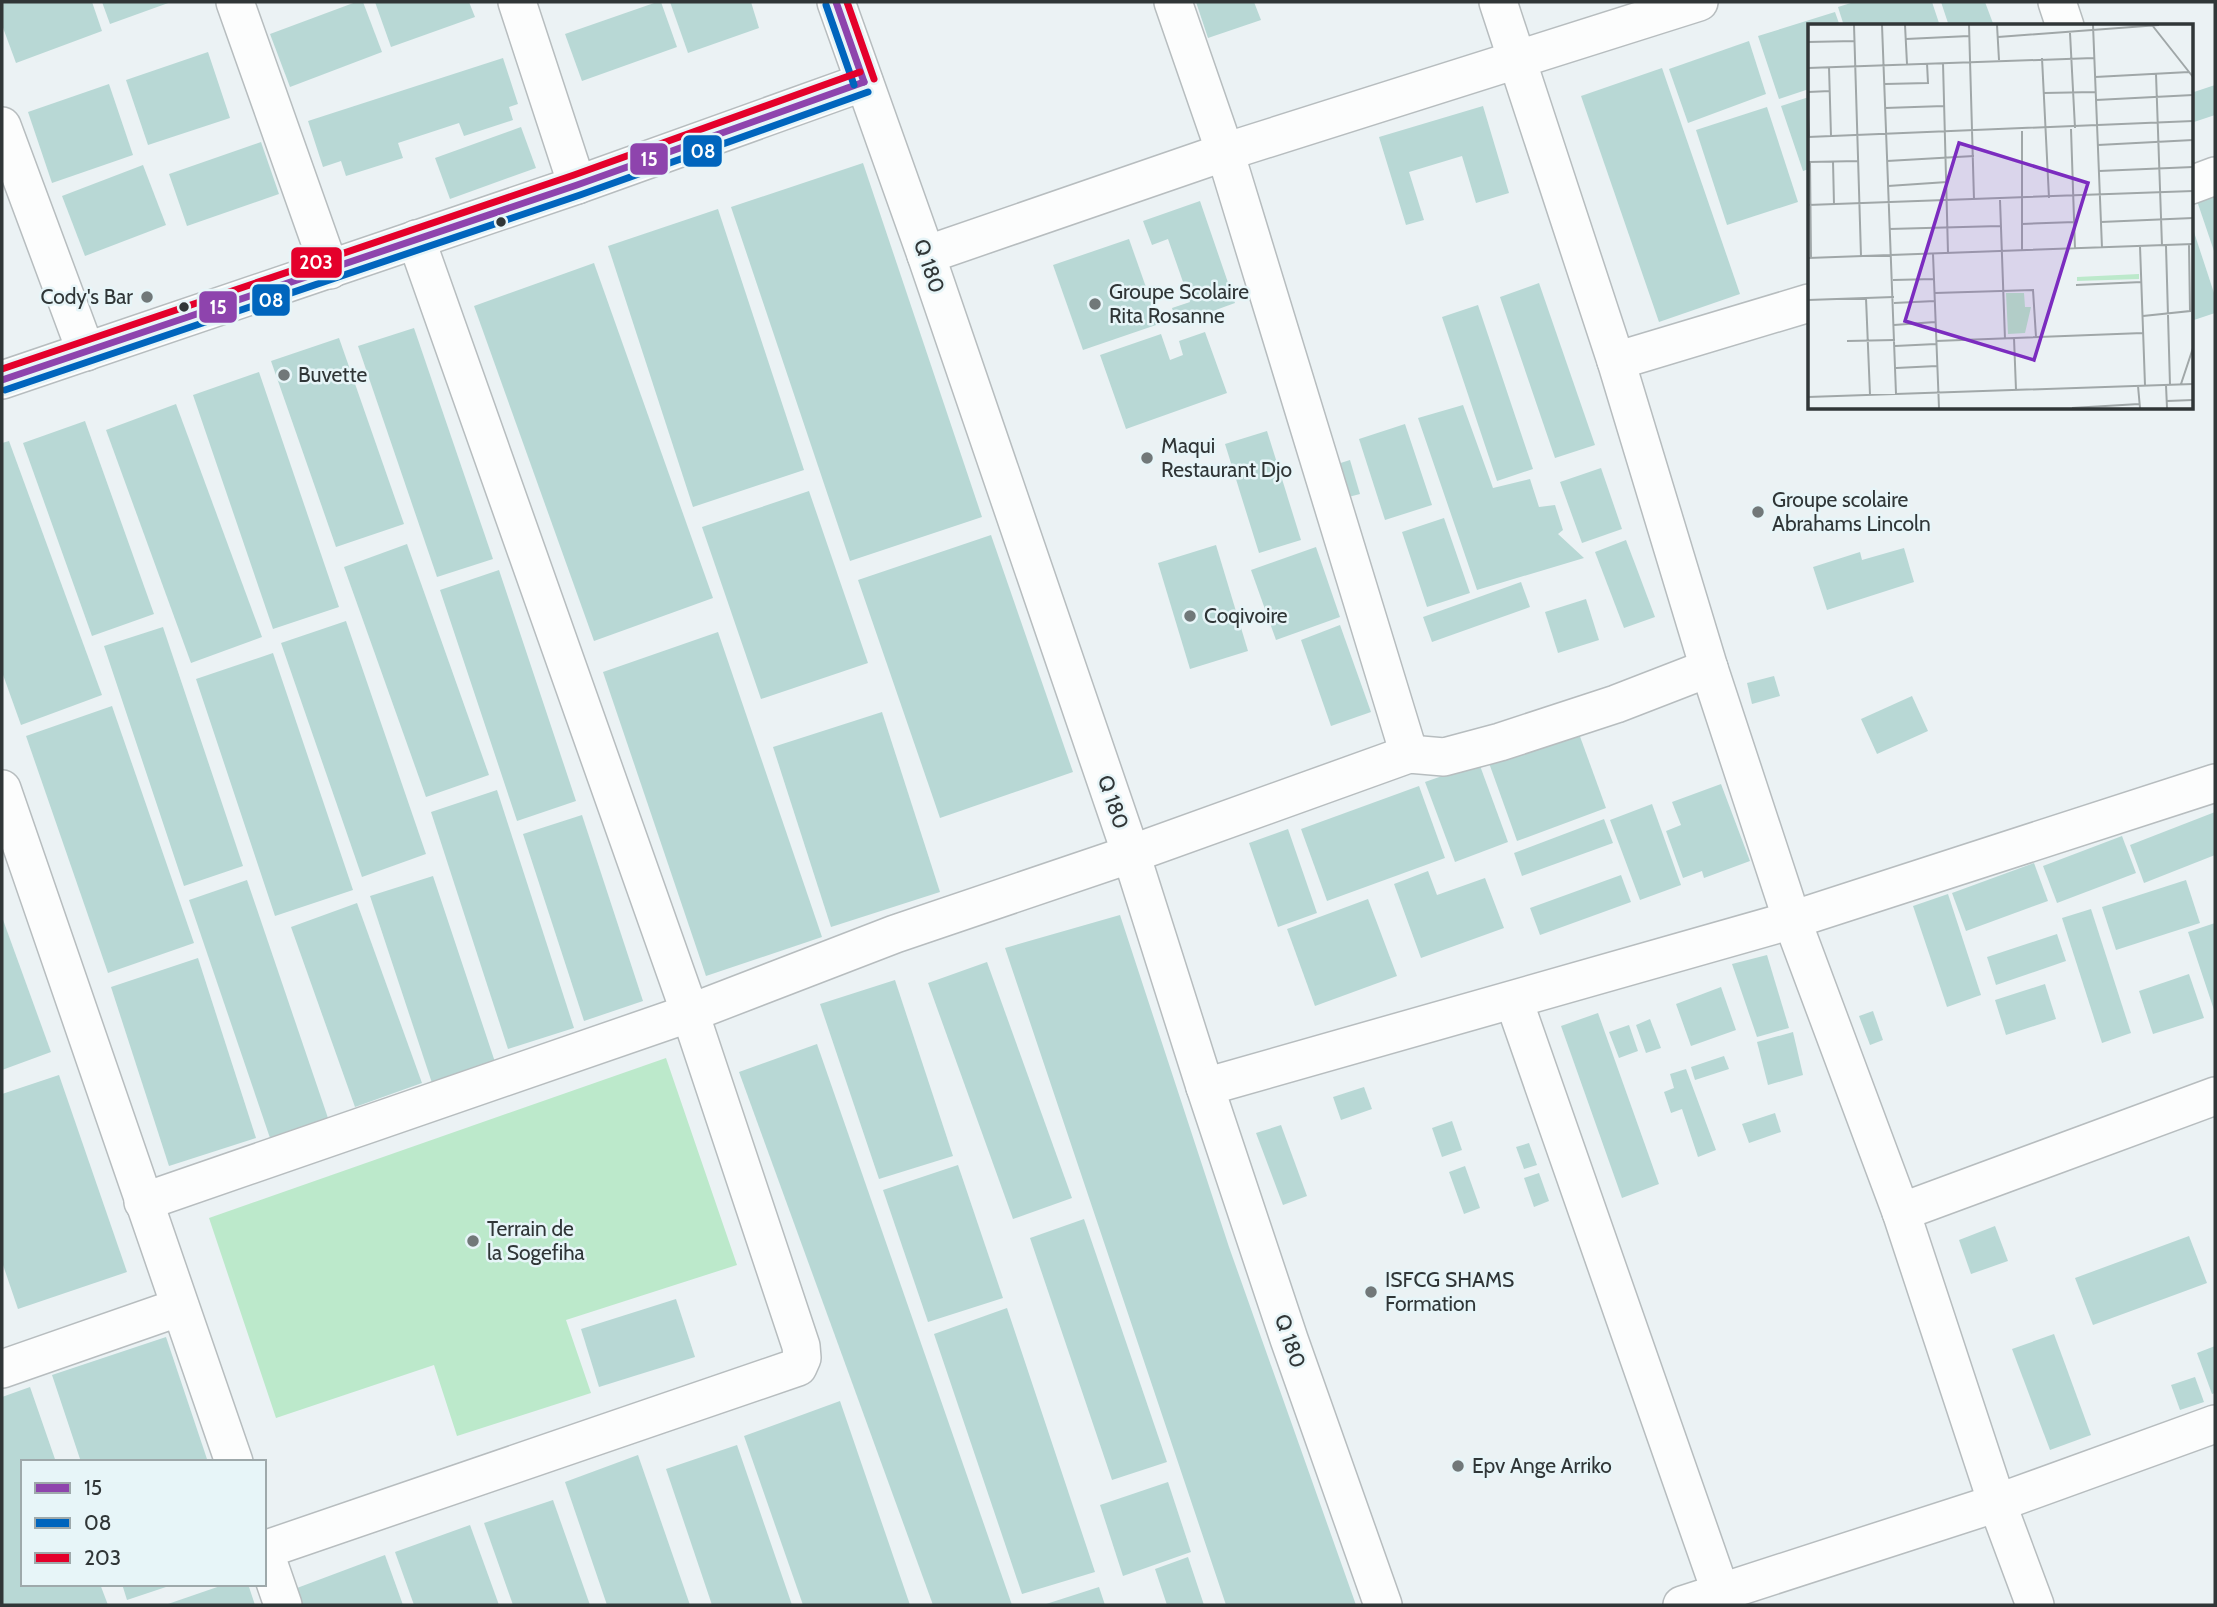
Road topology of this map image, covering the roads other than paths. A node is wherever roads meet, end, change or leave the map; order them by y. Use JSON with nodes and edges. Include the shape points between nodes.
{"nodes":[{"id":1,"x":235,"y":2,"type":"edge"},
{"id":2,"x":517,"y":2,"type":"edge"},
{"id":3,"x":836,"y":2,"type":"edge"},
{"id":4,"x":1173,"y":2,"type":"edge"},
{"id":5,"x":1498,"y":2,"type":"edge"},
{"id":6,"x":1699,"y":2,"type":"edge"},
{"id":7,"x":2057,"y":2,"type":"edge"},
{"id":8,"x":2064,"y":24,"type":"edge"},
{"id":9,"x":1519,"y":59,"type":"junction"},
{"id":10,"x":864,"y":82,"type":"junction"},
{"id":11,"x":2,"y":126,"type":"edge"},
{"id":12,"x":1225,"y":152,"type":"junction"},
{"id":13,"x":2215,"y":176,"type":"edge"},
{"id":14,"x":577,"y":185,"type":"junction"},
{"id":15,"x":2192,"y":185,"type":"edge"},
{"id":16,"x":416,"y":239,"type":"junction"},
{"id":17,"x":926,"y":255,"type":"junction"},
{"id":18,"x":330,"y":270,"type":"junction"},
{"id":19,"x":1808,"y":303,"type":"edge"},
{"id":20,"x":86,"y":352,"type":"junction"},
{"id":21,"x":1616,"y":361,"type":"junction"},
{"id":22,"x":2,"y":380,"type":"edge"},
{"id":23,"x":1709,"y":668,"type":"junction"},
{"id":24,"x":1409,"y":754,"type":"junction"},
{"id":25,"x":2215,"y":783,"type":"edge"},
{"id":26,"x":2,"y":789,"type":"edge"},
{"id":27,"x":1131,"y":854,"type":"junction"},
{"id":28,"x":1792,"y":920,"type":"junction"},
{"id":29,"x":1514,"y":1001,"type":"junction"},
{"id":30,"x":690,"y":1013,"type":"junction"},
{"id":31,"x":1205,"y":1087,"type":"junction"},
{"id":32,"x":2215,"y":1097,"type":"edge"},
{"id":33,"x":144,"y":1202,"type":"junction"},
{"id":34,"x":1901,"y":1212,"type":"junction"},
{"id":35,"x":180,"y":1307,"type":"junction"},
{"id":36,"x":2,"y":1368,"type":"edge"},
{"id":37,"x":2215,"y":1424,"type":"edge"},
{"id":38,"x":233,"y":1460,"type":"edge"},
{"id":39,"x":1997,"y":1503,"type":"junction"},
{"id":40,"x":266,"y":1549,"type":"edge"},
{"id":41,"x":266,"y":1556,"type":"edge"},
{"id":42,"x":1721,"y":1593,"type":"junction"},
{"id":43,"x":283,"y":1605,"type":"edge"},
{"id":44,"x":1382,"y":1605,"type":"edge"},
{"id":45,"x":1682,"y":1605,"type":"edge"},
{"id":46,"x":2035,"y":1605,"type":"edge"}],
"edges":[{"from":1,"to":18,"type":"street"},
{"from":2,"to":14,"type":"street"},
{"from":3,"to":10,"type":"street","name":"Q 180"},
{"from":4,"to":12,"type":"street"},
{"from":5,"to":9,"type":"street"},
{"from":6,"to":9,"type":"street"},
{"from":7,"to":8,"type":"street"},
{"from":9,"to":12,"type":"street"},
{"from":9,"to":21,"type":"street"},
{"from":10,"to":14,"type":"street"},
{"from":10,"to":17,"type":"street","name":"Q 180"},
{"from":11,"to":20,"type":"street"},
{"from":12,"to":17,"type":"street"},
{"from":12,"to":24,"type":"street"},
{"from":13,"to":15,"type":"street"},
{"from":14,"to":16,"type":"street"},
{"from":16,"to":18,"type":"street"},
{"from":16,"to":30,"type":"street"},
{"from":17,"to":27,"type":"street","name":"Q 180"},
{"from":18,"to":20,"type":"street"},
{"from":19,"to":21,"type":"street"},
{"from":20,"to":22,"type":"street"},
{"from":21,"to":23,"type":"street"},
{"from":23,"to":24,"type":"street","via":[[1500,742],[1444,757]]},
{"from":23,"to":28,"type":"street"},
{"from":24,"to":27,"type":"street"},
{"from":25,"to":28,"type":"street"},
{"from":26,"to":33,"type":"street"},
{"from":27,"to":30,"type":"street","via":[[895,934]]},
{"from":27,"to":31,"type":"street","name":"Q 180"},
{"from":28,"to":29,"type":"street"},
{"from":28,"to":34,"type":"street"},
{"from":29,"to":31,"type":"street"},
{"from":29,"to":42,"type":"street"},
{"from":30,"to":33,"type":"street"},
{"from":30,"to":40,"type":"street","via":[[801,1346],[798,1367]]},
{"from":31,"to":44,"type":"street","name":"Q 180"},
{"from":32,"to":34,"type":"street"},
{"from":33,"to":35,"type":"street"},
{"from":34,"to":39,"type":"street"},
{"from":35,"to":36,"type":"street"},
{"from":35,"to":38,"type":"street"},
{"from":37,"to":39,"type":"street"},
{"from":39,"to":42,"type":"street"},
{"from":39,"to":46,"type":"street"},
{"from":41,"to":43,"type":"street"},
{"from":42,"to":45,"type":"street"}]}
